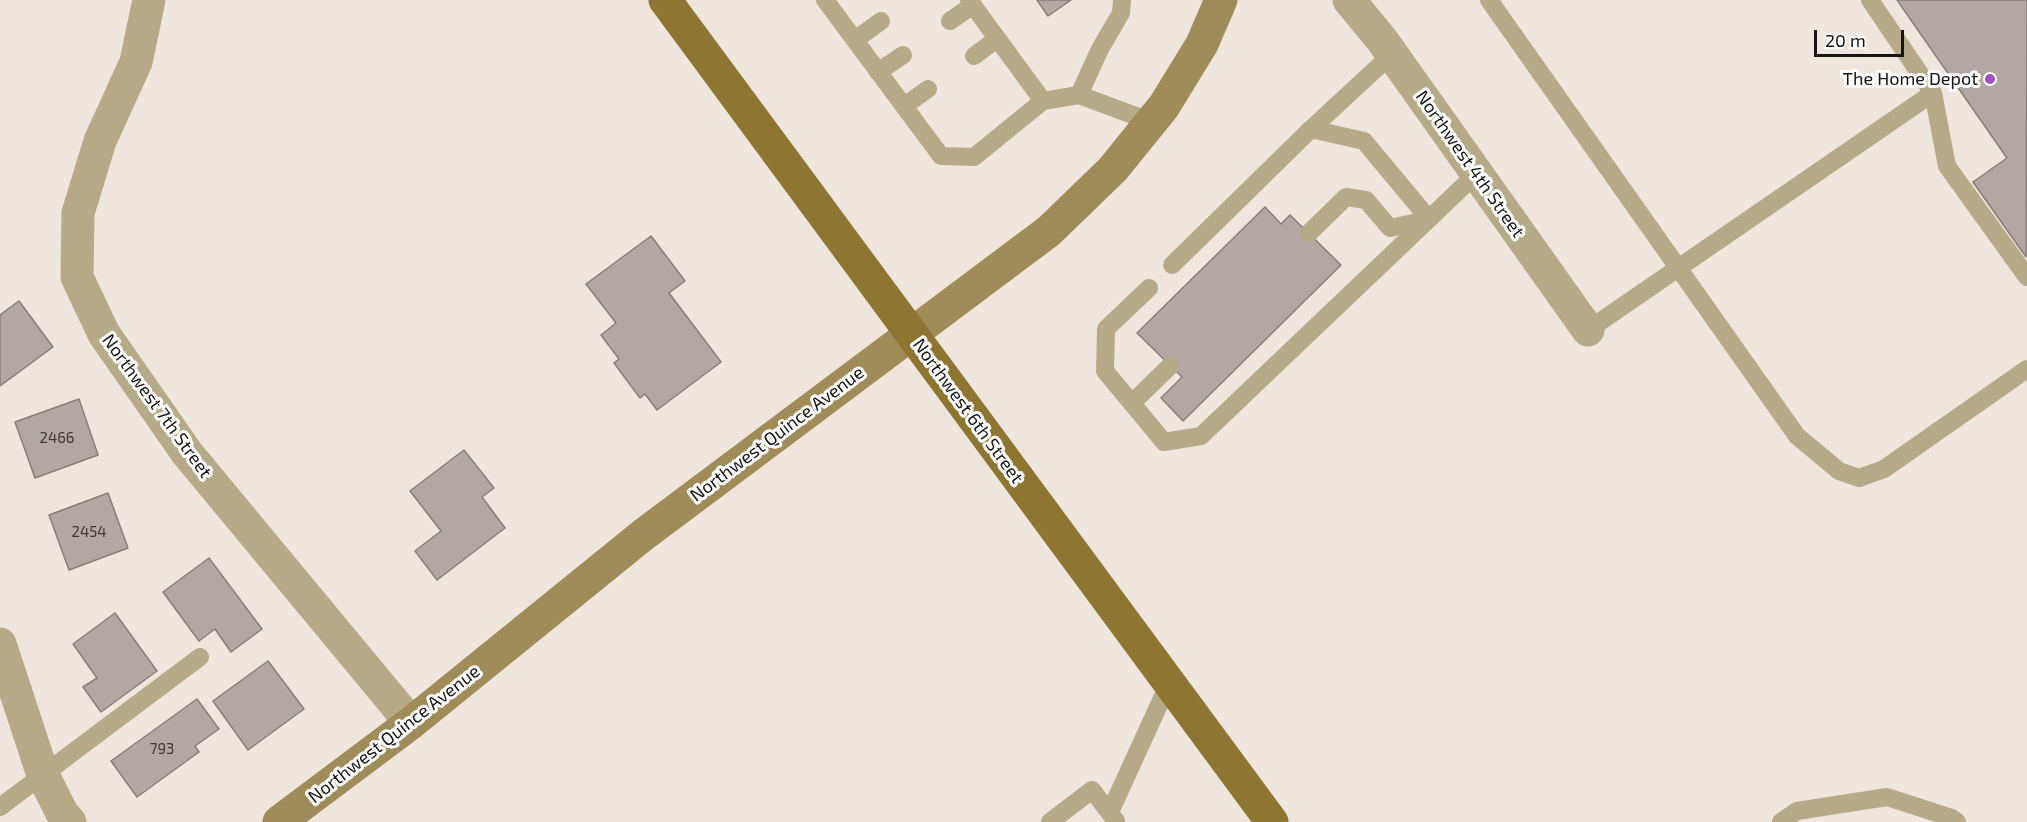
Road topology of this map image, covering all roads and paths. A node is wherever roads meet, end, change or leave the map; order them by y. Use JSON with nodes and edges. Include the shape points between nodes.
{"nodes":[{"id":1,"x":149,"y":0,"type":"edge"},
{"id":2,"x":665,"y":0,"type":"edge"},
{"id":3,"x":825,"y":0,"type":"edge"},
{"id":4,"x":1122,"y":0,"type":"edge"},
{"id":5,"x":1221,"y":0,"type":"edge"},
{"id":6,"x":1349,"y":0,"type":"edge"},
{"id":7,"x":1489,"y":0,"type":"edge"},
{"id":8,"x":1870,"y":0,"type":"edge"},
{"id":9,"x":971,"y":3,"type":"edge"},
{"id":10,"x":881,"y":21,"type":"dead end"},
{"id":11,"x":950,"y":21,"type":"dead end"},
{"id":12,"x":997,"y":39,"type":"junction"},
{"id":13,"x":855,"y":40,"type":"junction"},
{"id":14,"x":1392,"y":54,"type":"junction"},
{"id":15,"x":903,"y":55,"type":"dead end"},
{"id":16,"x":974,"y":56,"type":"dead end"},
{"id":17,"x":878,"y":72,"type":"junction"},
{"id":18,"x":928,"y":89,"type":"dead end"},
{"id":19,"x":1933,"y":93,"type":"junction"},
{"id":20,"x":1079,"y":95,"type":"junction"},
{"id":21,"x":1043,"y":101,"type":"junction"},
{"id":22,"x":904,"y":106,"type":"junction"},
{"id":23,"x":1152,"y":122,"type":"junction"},
{"id":24,"x":1311,"y":129,"type":"junction"},
{"id":25,"x":1476,"y":174,"type":"junction"},
{"id":26,"x":1429,"y":219,"type":"junction"},
{"id":27,"x":1309,"y":233,"type":"dead end"},
{"id":28,"x":1172,"y":265,"type":"dead end"},
{"id":29,"x":1677,"y":268,"type":"junction"},
{"id":30,"x":2027,"y":277,"type":"edge"},
{"id":31,"x":1149,"y":288,"type":"dead end"},
{"id":32,"x":1588,"y":330,"type":"joint"},
{"id":33,"x":911,"y":334,"type":"junction"},
{"id":34,"x":1170,"y":366,"type":"dead end"},
{"id":35,"x":2027,"y":369,"type":"edge"},
{"id":36,"x":1132,"y":403,"type":"junction"},
{"id":37,"x":0,"y":644,"type":"edge"},
{"id":38,"x":200,"y":657,"type":"dead end"},
{"id":39,"x":1169,"y":683,"type":"junction"},
{"id":40,"x":411,"y":723,"type":"junction"},
{"id":41,"x":43,"y":775,"type":"junction"},
{"id":42,"x":0,"y":807,"type":"edge"},
{"id":43,"x":1114,"y":817,"type":"edge"},
{"id":44,"x":70,"y":822,"type":"edge"},
{"id":45,"x":279,"y":822,"type":"edge"},
{"id":46,"x":1050,"y":822,"type":"edge"},
{"id":47,"x":1272,"y":822,"type":"edge"},
{"id":48,"x":1781,"y":822,"type":"edge"},
{"id":49,"x":1957,"y":822,"type":"edge"}],
"edges":[{"from":1,"to":40,"type":"street","name":"Northwest 7th Street","via":[[136,62],[100,141],[78,213],[77,277],[104,334],[188,453]]},
{"from":2,"to":33,"type":"main road","name":"Northwest 6th Street"},
{"from":3,"to":13,"type":"lane"},
{"from":4,"to":20,"type":"lane","via":[[1121,13]]},
{"from":5,"to":23,"type":"street","name":"Northwest Quince Avenue","via":[[1202,44]]},
{"from":6,"to":14,"type":"street","name":"Northwest 4th Street"},
{"from":7,"to":29,"type":"lane"},
{"from":8,"to":19,"type":"lane"},
{"from":9,"to":11,"type":"lane"},
{"from":9,"to":12,"type":"lane"},
{"from":10,"to":13,"type":"lane"},
{"from":12,"to":16,"type":"lane"},
{"from":12,"to":21,"type":"lane"},
{"from":13,"to":17,"type":"lane"},
{"from":14,"to":24,"type":"lane"},
{"from":14,"to":25,"type":"street","name":"Northwest 4th Street"},
{"from":15,"to":17,"type":"lane"},
{"from":17,"to":22,"type":"lane"},
{"from":18,"to":22,"type":"lane"},
{"from":19,"to":29,"type":"lane"},
{"from":19,"to":30,"type":"lane","via":[[1947,166]]},
{"from":20,"to":21,"type":"lane"},
{"from":20,"to":23,"type":"lane"},
{"from":21,"to":22,"type":"lane","via":[[974,157],[941,156]]},
{"from":23,"to":33,"type":"street","name":"Northwest Quince Avenue","via":[[1113,169],[1049,231]]},
{"from":24,"to":26,"type":"lane","via":[[1364,141]]},
{"from":24,"to":28,"type":"lane"},
{"from":25,"to":26,"type":"lane"},
{"from":25,"to":32,"type":"street","name":"Northwest 4th Street"},
{"from":26,"to":27,"type":"lane","via":[[1390,228],[1366,200],[1346,197]]},
{"from":26,"to":36,"type":"lane","via":[[1201,436],[1164,442]]},
{"from":29,"to":32,"type":"lane"},
{"from":29,"to":35,"type":"lane","via":[[1797,436],[1839,471],[1859,478],[1884,469]]},
{"from":31,"to":36,"type":"lane","via":[[1106,329],[1105,371]]},
{"from":33,"to":39,"type":"main road","name":"Northwest 6th Street"},
{"from":33,"to":40,"type":"street","name":"Northwest Quince Avenue","via":[[643,535]]},
{"from":34,"to":36,"type":"lane"},
{"from":37,"to":41,"type":"street"},
{"from":38,"to":41,"type":"lane"},
{"from":39,"to":43,"type":"lane"},
{"from":39,"to":47,"type":"main road","name":"Northwest 6th Street"},
{"from":40,"to":45,"type":"street","name":"Northwest Quince Avenue"},
{"from":41,"to":42,"type":"lane"},
{"from":41,"to":44,"type":"street"},
{"from":43,"to":46,"type":"lane","via":[[1092,790]]},
{"from":48,"to":49,"type":"lane","via":[[1797,811],[1887,798]]}]}
